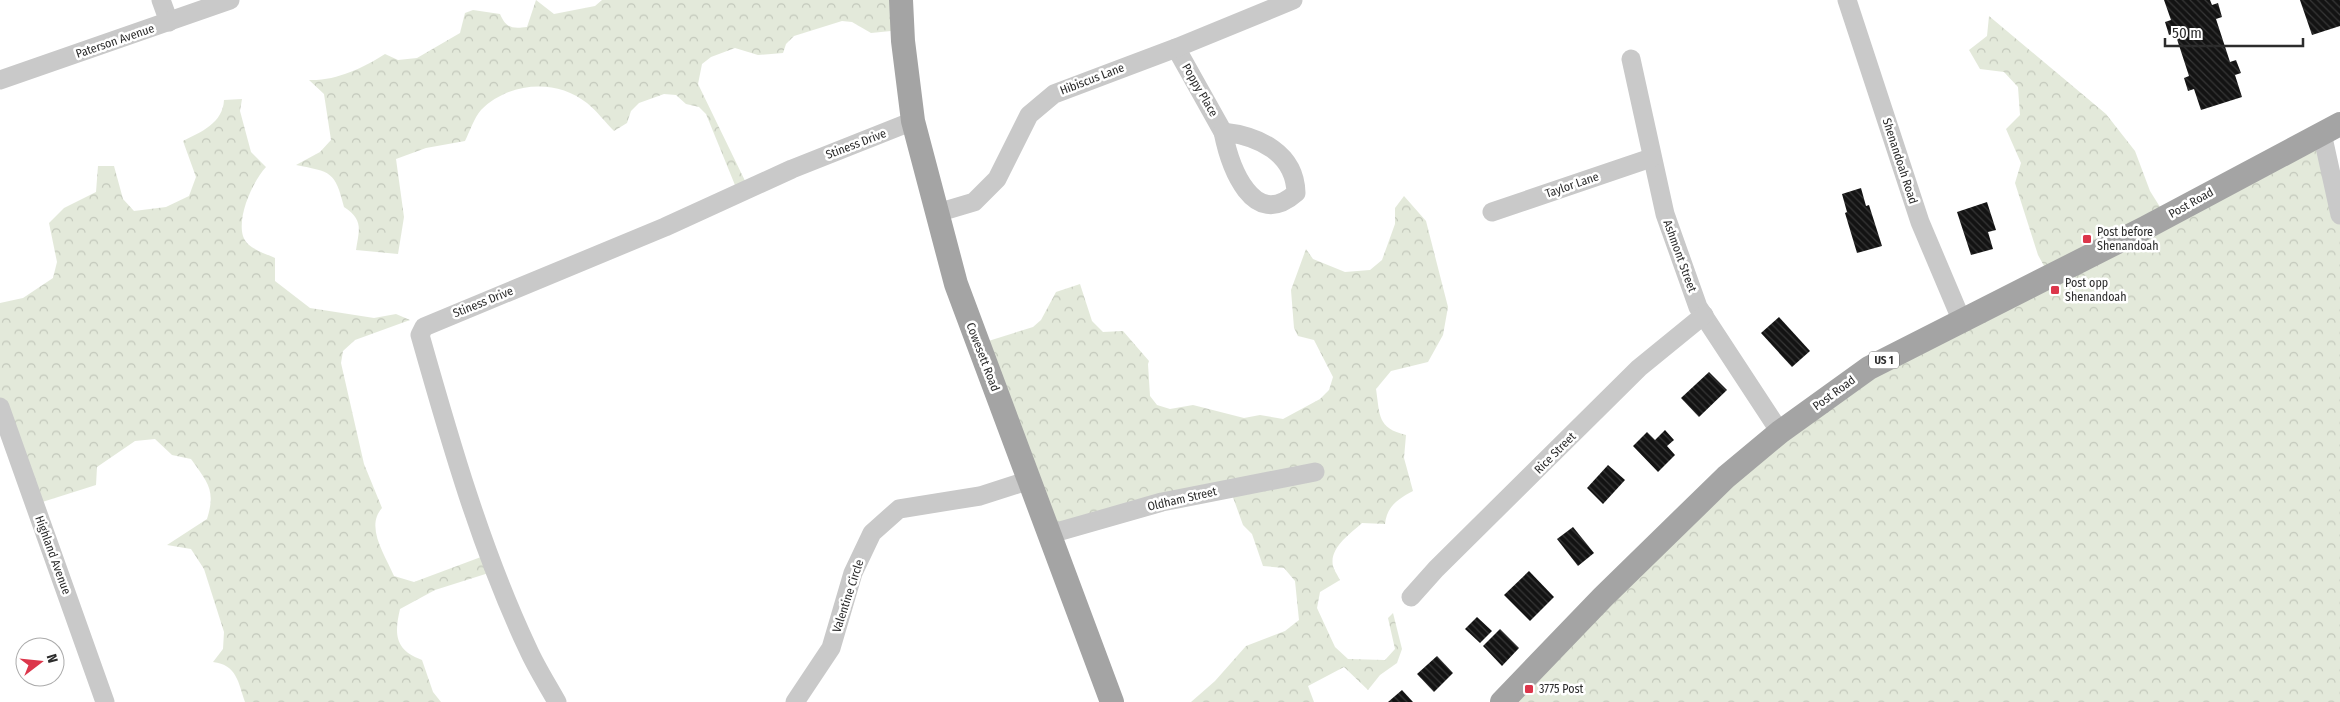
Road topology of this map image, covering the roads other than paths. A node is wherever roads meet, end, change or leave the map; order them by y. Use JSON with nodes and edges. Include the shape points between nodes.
{"nodes":[{"id":1,"x":161,"y":0,"type":"edge"},
{"id":2,"x":230,"y":0,"type":"edge"},
{"id":3,"x":901,"y":0,"type":"edge"},
{"id":4,"x":1293,"y":0,"type":"edge"},
{"id":5,"x":1847,"y":0,"type":"edge"},
{"id":6,"x":169,"y":22,"type":"junction"},
{"id":7,"x":1176,"y":48,"type":"junction"},
{"id":8,"x":1631,"y":59,"type":"dead end"},
{"id":9,"x":0,"y":80,"type":"edge"},
{"id":10,"x":913,"y":122,"type":"junction"},
{"id":11,"x":2331,"y":128,"type":"edge"},
{"id":12,"x":1223,"y":132,"type":"dead end"},
{"id":13,"x":1652,"y":158,"type":"junction"},
{"id":14,"x":937,"y":212,"type":"junction"},
{"id":15,"x":1492,"y":212,"type":"dead end"},
{"id":16,"x":2340,"y":215,"type":"edge"},
{"id":17,"x":1704,"y":315,"type":"junction"},
{"id":18,"x":1961,"y":319,"type":"junction"},
{"id":19,"x":0,"y":407,"type":"edge"},
{"id":20,"x":1780,"y":432,"type":"junction"},
{"id":21,"x":1315,"y":472,"type":"dead end"},
{"id":22,"x":1030,"y":480,"type":"junction"},
{"id":23,"x":1050,"y":534,"type":"junction"},
{"id":24,"x":1411,"y":597,"type":"dead end"},
{"id":25,"x":106,"y":702,"type":"edge"},
{"id":26,"x":557,"y":702,"type":"edge"},
{"id":27,"x":795,"y":702,"type":"edge"},
{"id":28,"x":1112,"y":702,"type":"edge"},
{"id":29,"x":1502,"y":702,"type":"edge"}],
"edges":[{"from":1,"to":6,"type":"street"},
{"from":2,"to":6,"type":"street","name":"Paterson Avenue"},
{"from":3,"to":10,"type":"main road","name":"Cowesett Road"},
{"from":4,"to":7,"type":"street","name":"Hibiscus Lane"},
{"from":5,"to":18,"type":"street","name":"Shenandoah Road","via":[[1920,222]]},
{"from":6,"to":9,"type":"street","name":"Paterson Avenue"},
{"from":7,"to":12,"type":"street","name":"Poppy Place"},
{"from":7,"to":14,"type":"street","name":"Hibiscus Lane","via":[[1054,94],[1029,115],[997,179],[974,202]]},
{"from":8,"to":13,"type":"street","name":"Ashmont Street"},
{"from":10,"to":14,"type":"main road","name":"Cowesett Road"},
{"from":10,"to":26,"type":"street","name":"Stiness Drive","via":[[792,169],[665,227],[424,327],[420,336],[457,466],[528,649]]},
{"from":11,"to":16,"type":"street"},
{"from":11,"to":18,"type":"main road","name":"Post Road","number":"US 1","via":[[2145,228]]},
{"from":13,"to":15,"type":"street","name":"Taylor Lane"},
{"from":13,"to":17,"type":"street","name":"Ashmont Street","via":[[1665,214],[1698,307]]},
{"from":14,"to":22,"type":"main road","name":"Cowesett Road","via":[[956,284]]},
{"from":17,"to":20,"type":"street","name":"Ashmont Street"},
{"from":17,"to":24,"type":"street","name":"Rice Street","via":[[1639,368]]},
{"from":18,"to":20,"type":"main road","name":"Post Road","number":"US 1","via":[[1869,368]]},
{"from":19,"to":25,"type":"street","name":"Highland Avenue"},
{"from":20,"to":29,"type":"main road","name":"Post Road","number":"US 1","via":[[1726,477],[1603,597]]},
{"from":21,"to":23,"type":"street","name":"Oldham Street","via":[[1162,502]]},
{"from":22,"to":23,"type":"main road","name":"Cowesett Road"},
{"from":22,"to":27,"type":"street","name":"Valentine Circle","via":[[980,496],[899,509],[872,533],[853,573],[831,648]]},
{"from":23,"to":28,"type":"main road","name":"Cowesett Road"}]}
